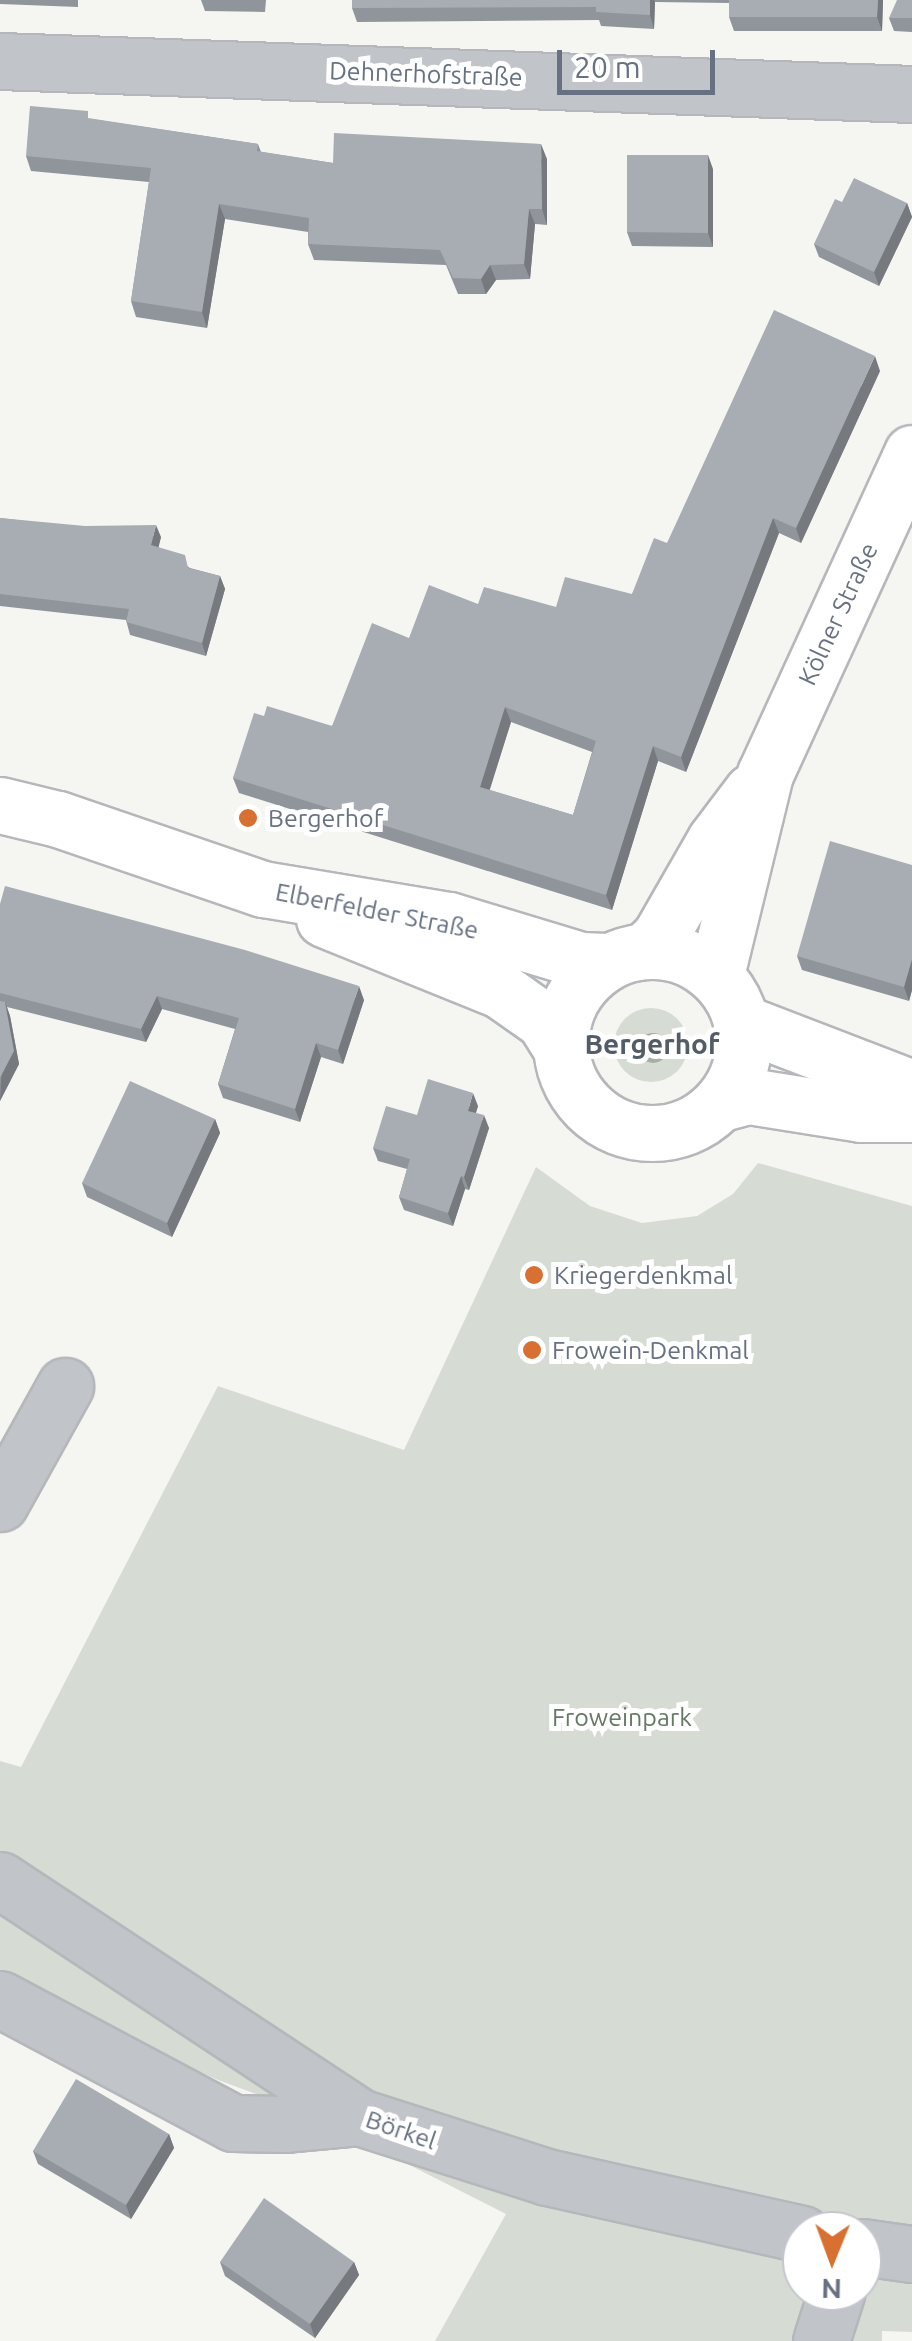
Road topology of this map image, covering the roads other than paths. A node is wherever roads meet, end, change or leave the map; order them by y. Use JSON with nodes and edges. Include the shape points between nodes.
{"nodes":[{"id":1,"x":0,"y":60,"type":"edge"},
{"id":2,"x":912,"y":94,"type":"edge"},
{"id":3,"x":912,"y":453,"type":"edge"},
{"id":4,"x":764,"y":774,"type":"junction"},
{"id":5,"x":0,"y":805,"type":"edge"},
{"id":6,"x":263,"y":889,"type":"junction"},
{"id":7,"x":626,"y":956,"type":"junction"},
{"id":8,"x":716,"y":976,"type":"junction"},
{"id":9,"x":743,"y":1023,"type":"junction"},
{"id":10,"x":560,"y":1047,"type":"junction"},
{"id":11,"x":912,"y":1088,"type":"edge"},
{"id":12,"x":722,"y":1103,"type":"junction"},
{"id":13,"x":912,"y":1114,"type":"edge"},
{"id":14,"x":65,"y":1386,"type":"dead end"},
{"id":15,"x":0,"y":1503,"type":"edge"},
{"id":16,"x":0,"y":1880,"type":"edge"},
{"id":17,"x":0,"y":1999,"type":"edge"},
{"id":18,"x":359,"y":2117,"type":"junction"},
{"id":19,"x":782,"y":2230,"type":"edge"},
{"id":20,"x":882,"y":2250,"type":"edge"},
{"id":21,"x":912,"y":2254,"type":"edge"},
{"id":22,"x":830,"y":2311,"type":"edge"},
{"id":23,"x":821,"y":2341,"type":"edge"}],
"edges":[{"from":1,"to":2,"type":"street","name":"Dehnerhofstraße"},
{"from":3,"to":4,"type":"main road","name":"Kölner Straße"},
{"from":4,"to":7,"type":"main road","name":"Kölner Straße","via":[[715,840],[660,936]]},
{"from":4,"to":8,"type":"main road","name":"Kölner Straße"},
{"from":5,"to":6,"type":"main road","name":"Elberfelder Straße"},
{"from":6,"to":7,"type":"main road","name":"Elberfelder Straße","via":[[448,920],[581,960]]},
{"from":6,"to":10,"type":"main road","name":"Elberfelder Straße","via":[[371,942],[500,990],[544,1021]]},
{"from":7,"to":8,"type":"main road","via":[[682,956]]},
{"from":7,"to":10,"type":"main road","via":[[572,998]]},
{"from":8,"to":9,"type":"main road"},
{"from":9,"to":11,"type":"main road"},
{"from":9,"to":12,"type":"main road","via":[[742,1062]]},
{"from":10,"to":12,"type":"main road","via":[[575,1092],[591,1110],[634,1132],[681,1129]]},
{"from":12,"to":13,"type":"main road","via":[[748,1096],[862,1114]]},
{"from":14,"to":15,"type":"street"},
{"from":16,"to":18,"type":"street","name":"Börkel"},
{"from":17,"to":18,"type":"street","via":[[233,2122]]},
{"from":18,"to":19,"type":"street","name":"Börkel","via":[[547,2177]]},
{"from":20,"to":21,"type":"street"},
{"from":22,"to":23,"type":"street"}]}
